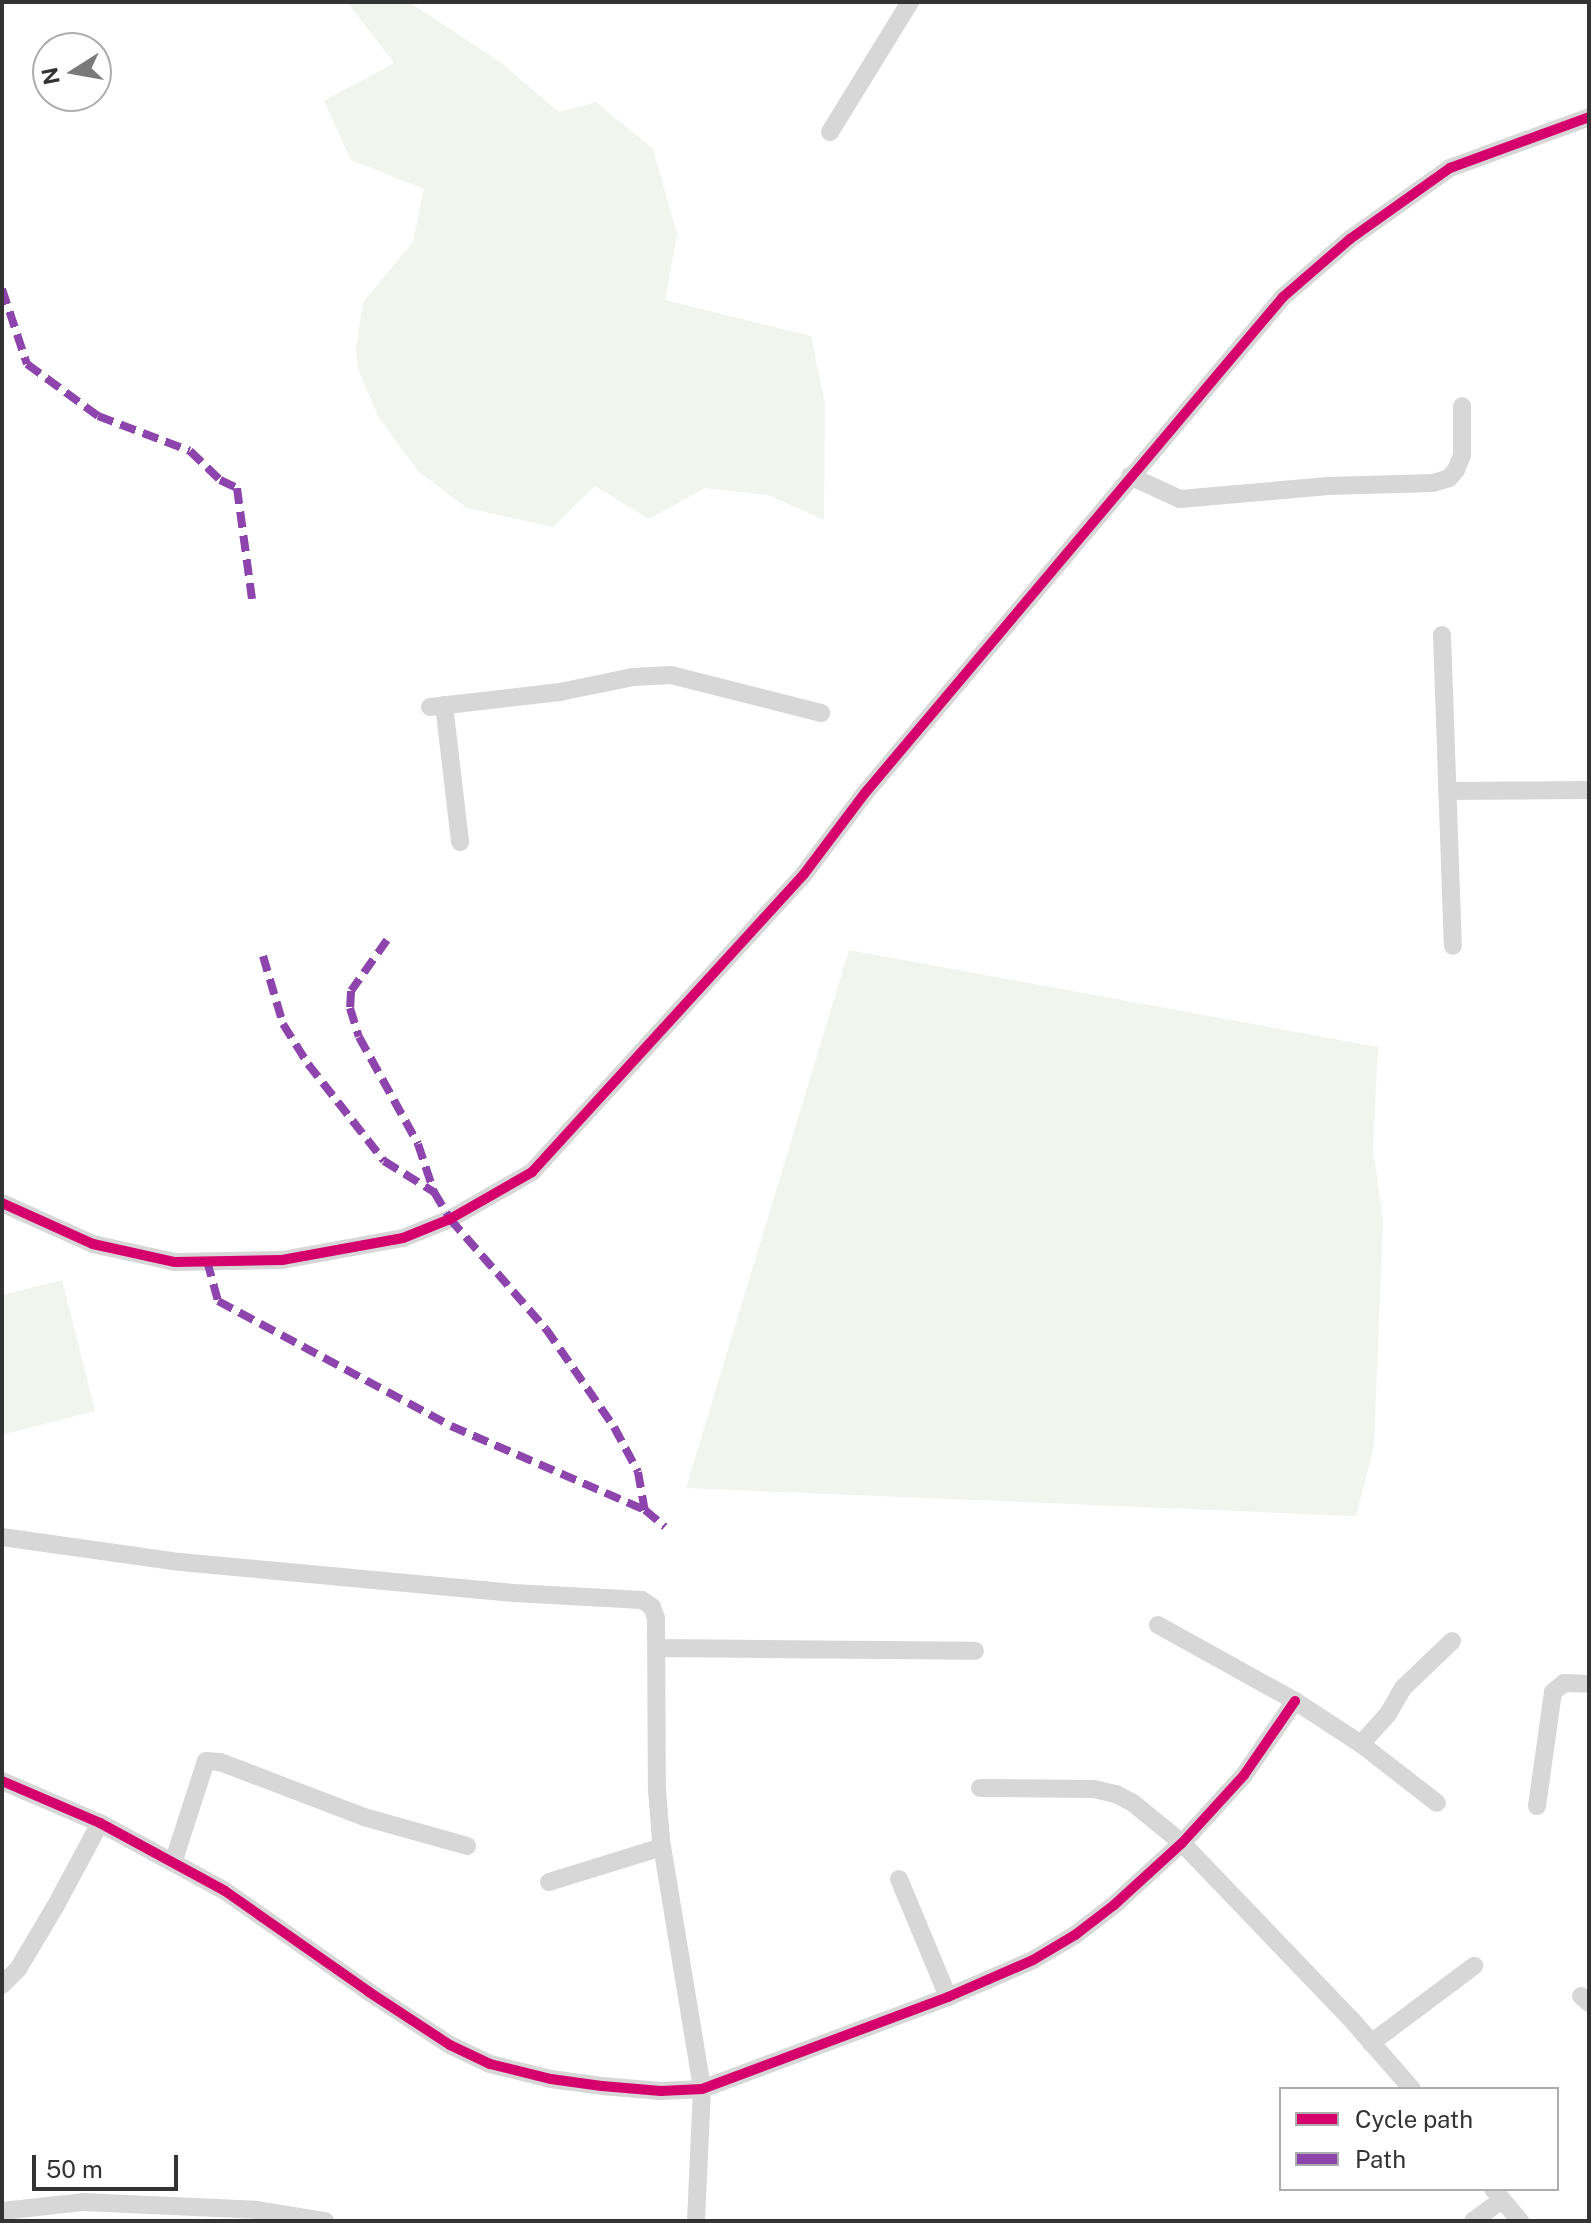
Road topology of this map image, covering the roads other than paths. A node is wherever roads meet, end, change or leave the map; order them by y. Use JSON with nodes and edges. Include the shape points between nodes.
{"nodes":[{"id":1,"x":910,"y":2,"type":"edge"},
{"id":2,"x":1589,"y":117,"type":"edge"},
{"id":3,"x":830,"y":132,"type":"dead end"},
{"id":4,"x":1462,"y":406,"type":"dead end"},
{"id":5,"x":1130,"y":476,"type":"junction"},
{"id":6,"x":1442,"y":635,"type":"dead end"},
{"id":7,"x":821,"y":713,"type":"dead end"},
{"id":8,"x":1589,"y":790,"type":"edge"},
{"id":9,"x":1447,"y":791,"type":"junction"},
{"id":10,"x":460,"y":842,"type":"dead end"},
{"id":11,"x":1453,"y":946,"type":"dead end"},
{"id":12,"x":2,"y":1203,"type":"edge"},
{"id":13,"x":2,"y":1537,"type":"edge"},
{"id":14,"x":1158,"y":1625,"type":"dead end"},
{"id":15,"x":1452,"y":1641,"type":"dead end"},
{"id":16,"x":657,"y":1648,"type":"junction"},
{"id":17,"x":975,"y":1651,"type":"dead end"},
{"id":18,"x":1589,"y":1684,"type":"edge"},
{"id":19,"x":1295,"y":1701,"type":"junction"},
{"id":20,"x":1361,"y":1744,"type":"junction"},
{"id":21,"x":2,"y":1781,"type":"edge"},
{"id":22,"x":980,"y":1788,"type":"dead end"},
{"id":23,"x":1437,"y":1803,"type":"dead end"},
{"id":24,"x":1537,"y":1806,"type":"dead end"},
{"id":25,"x":100,"y":1823,"type":"junction"},
{"id":26,"x":1182,"y":1843,"type":"junction"},
{"id":27,"x":467,"y":1846,"type":"dead end"},
{"id":28,"x":662,"y":1847,"type":"junction"},
{"id":29,"x":173,"y":1863,"type":"junction"},
{"id":30,"x":899,"y":1879,"type":"dead end"},
{"id":31,"x":549,"y":1882,"type":"dead end"},
{"id":32,"x":1474,"y":1966,"type":"dead end"},
{"id":33,"x":2,"y":1985,"type":"edge"},
{"id":34,"x":948,"y":1997,"type":"junction"},
{"id":35,"x":1371,"y":2043,"type":"junction"},
{"id":36,"x":1410,"y":2087,"type":"edge"},
{"id":37,"x":702,"y":2089,"type":"junction"},
{"id":38,"x":1498,"y":2194,"type":"edge"},
{"id":39,"x":2,"y":2211,"type":"edge"},
{"id":40,"x":325,"y":2221,"type":"edge"},
{"id":41,"x":696,"y":2221,"type":"edge"},
{"id":42,"x":1473,"y":2221,"type":"edge"},
{"id":43,"x":1520,"y":2221,"type":"edge"}],
"edges":[{"from":1,"to":3,"type":"street"},
{"from":2,"to":5,"type":"street","via":[[1450,168],[1350,239],[1283,297]]},
{"from":4,"to":5,"type":"street","via":[[1459,462],[1449,478],[1433,483],[1180,499]]},
{"from":5,"to":12,"type":"street","via":[[865,793],[804,874],[532,1172],[508,1188],[403,1238],[282,1260],[175,1262],[93,1244]]},
{"from":6,"to":9,"type":"street"},
{"from":7,"to":10,"type":"street","via":[[671,675],[437,706]]},
{"from":8,"to":9,"type":"street"},
{"from":9,"to":11,"type":"street"},
{"from":13,"to":16,"type":"street","via":[[180,1562],[642,1600],[656,1618]]},
{"from":14,"to":19,"type":"street"},
{"from":15,"to":20,"type":"street","via":[[1403,1688]]},
{"from":16,"to":17,"type":"street"},
{"from":16,"to":28,"type":"street"},
{"from":18,"to":24,"type":"street","via":[[1564,1683],[1553,1692]]},
{"from":19,"to":20,"type":"street"},
{"from":19,"to":26,"type":"street","via":[[1244,1775]]},
{"from":20,"to":23,"type":"street"},
{"from":21,"to":25,"type":"street"},
{"from":22,"to":26,"type":"street","via":[[1094,1789],[1116,1794]]},
{"from":25,"to":29,"type":"street"},
{"from":25,"to":33,"type":"street","via":[[18,1969]]},
{"from":26,"to":34,"type":"street","via":[[1075,1935],[1033,1960]]},
{"from":26,"to":35,"type":"street"},
{"from":27,"to":29,"type":"street","via":[[364,1817],[206,1761]]},
{"from":28,"to":31,"type":"street"},
{"from":28,"to":37,"type":"street"},
{"from":29,"to":37,"type":"street","via":[[225,1891],[450,2045],[490,2064],[602,2086]]},
{"from":30,"to":34,"type":"street"},
{"from":32,"to":35,"type":"street"},
{"from":34,"to":37,"type":"street"},
{"from":35,"to":36,"type":"street"},
{"from":37,"to":41,"type":"street"},
{"from":38,"to":42,"type":"street"},
{"from":38,"to":43,"type":"street"},
{"from":39,"to":40,"type":"street","via":[[83,2202],[256,2210]]}]}
